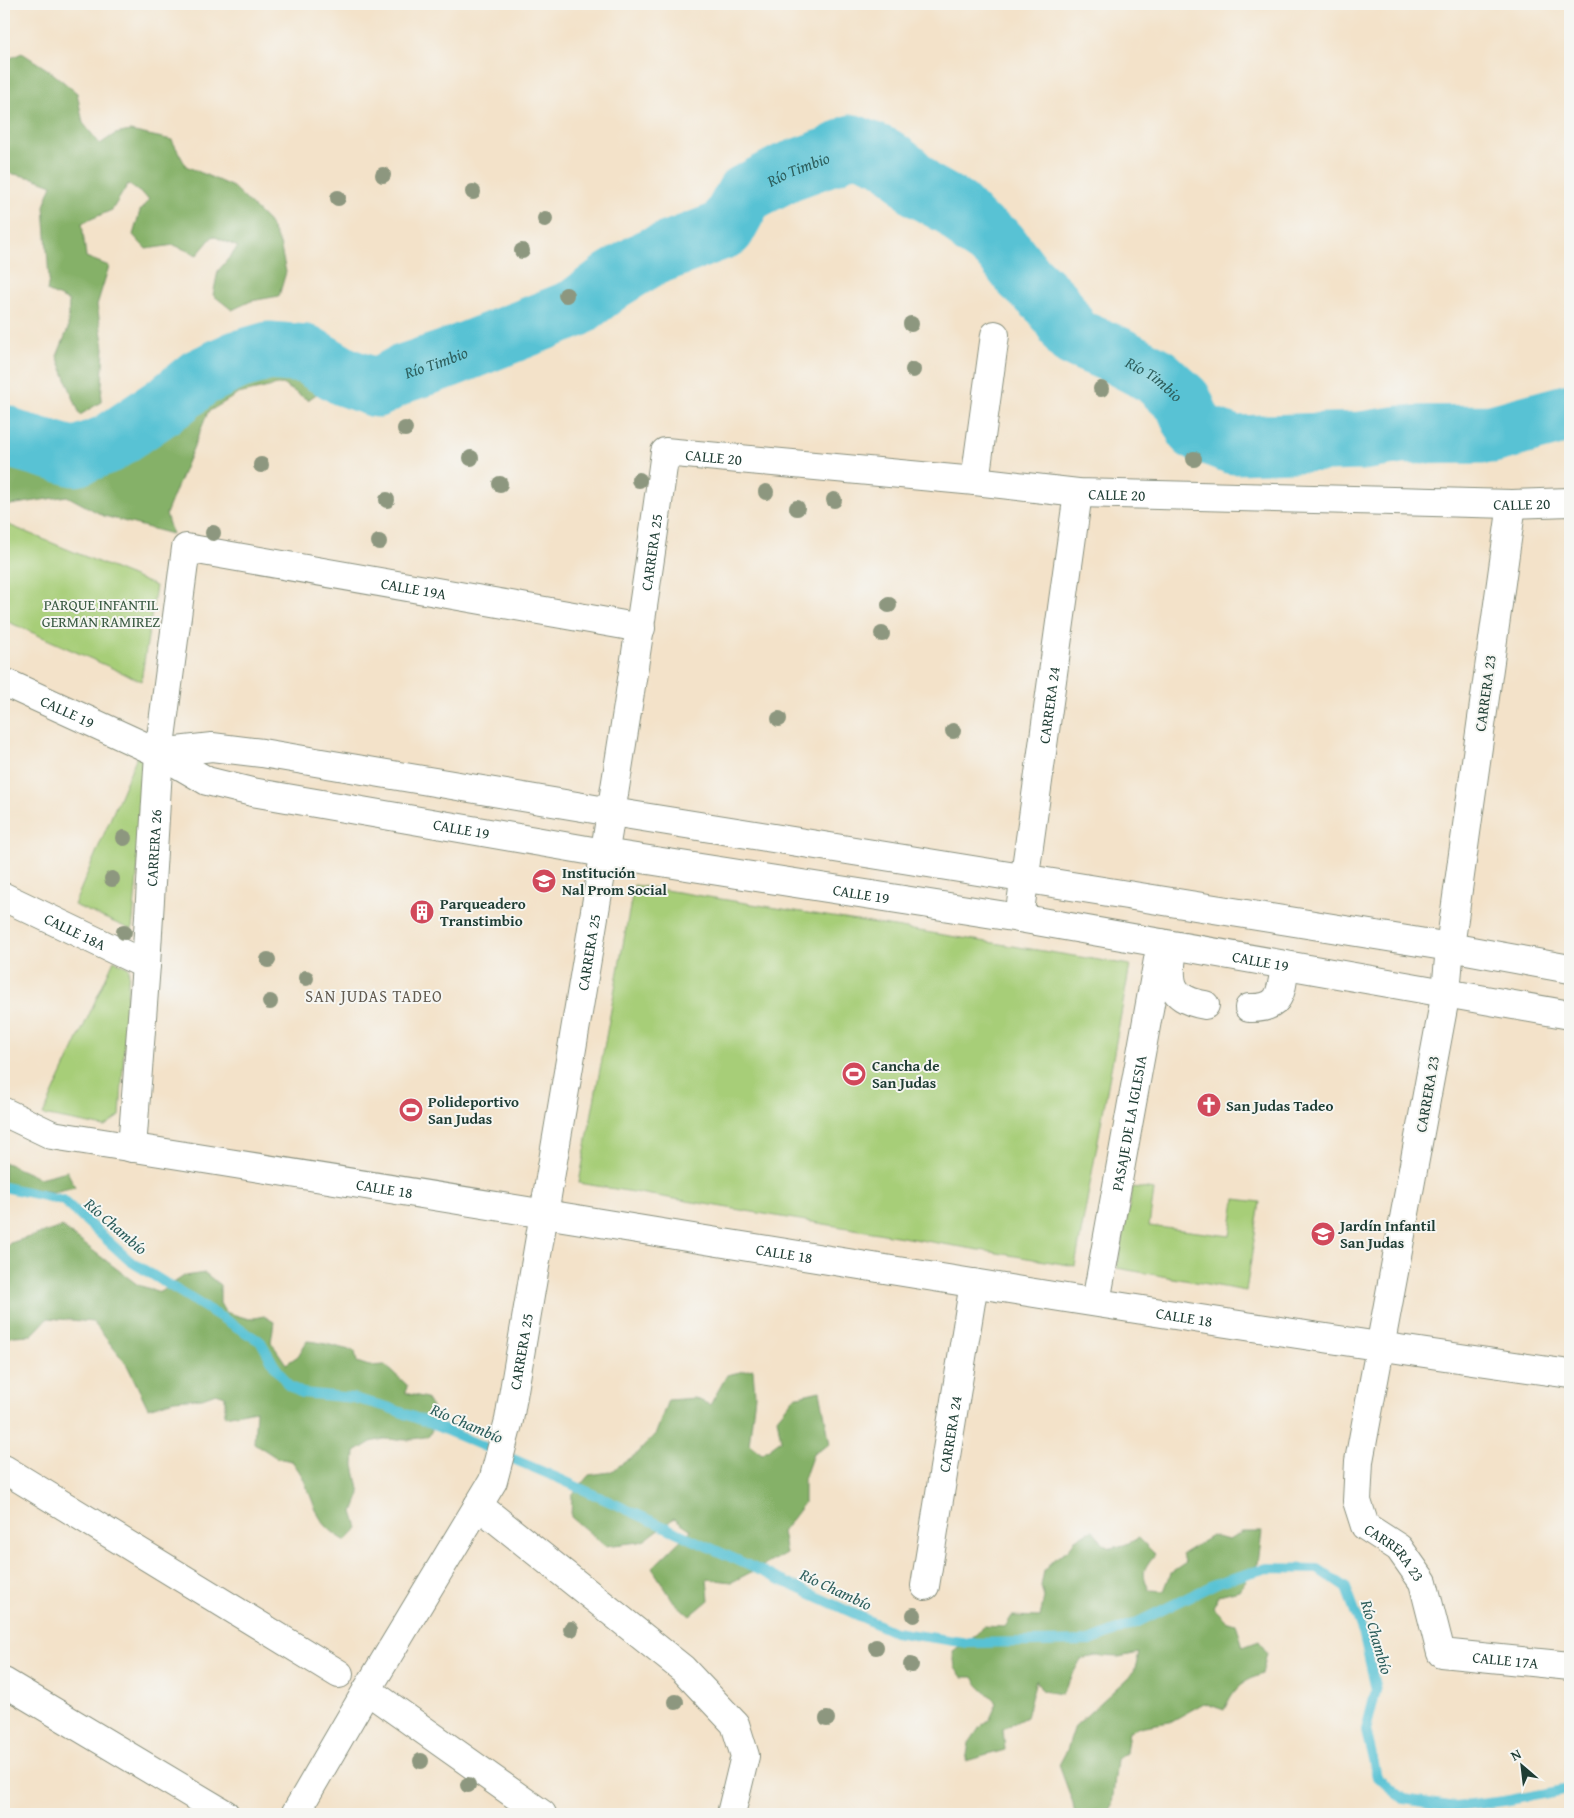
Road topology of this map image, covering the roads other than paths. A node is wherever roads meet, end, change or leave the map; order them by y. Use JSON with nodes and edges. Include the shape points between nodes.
{"nodes":[{"id":1,"x":994,"y":335,"type":"dead end"},
{"id":2,"x":665,"y":452,"type":"joint"},
{"id":3,"x":975,"y":481,"type":"junction"},
{"id":4,"x":1078,"y":494,"type":"junction"},
{"id":5,"x":1570,"y":502,"type":"edge"},
{"id":6,"x":1512,"y":504,"type":"junction"},
{"id":7,"x":186,"y":548,"type":"joint"},
{"id":8,"x":641,"y":628,"type":"junction"},
{"id":9,"x":4,"y":682,"type":"edge"},
{"id":10,"x":159,"y":753,"type":"junction"},
{"id":11,"x":612,"y":812,"type":"junction"},
{"id":12,"x":604,"y":853,"type":"junction"},
{"id":13,"x":1025,"y":877,"type":"junction"},
{"id":14,"x":4,"y":897,"type":"edge"},
{"id":15,"x":1019,"y":918,"type":"junction"},
{"id":16,"x":1168,"y":944,"type":"junction"},
{"id":17,"x":1450,"y":947,"type":"junction"},
{"id":18,"x":146,"y":965,"type":"junction"},
{"id":19,"x":1285,"y":965,"type":"junction"},
{"id":20,"x":1570,"y":969,"type":"edge"},
{"id":21,"x":1446,"y":992,"type":"junction"},
{"id":22,"x":1205,"y":1005,"type":"dead end"},
{"id":23,"x":1249,"y":1008,"type":"dead end"},
{"id":24,"x":1570,"y":1015,"type":"edge"},
{"id":25,"x":4,"y":1112,"type":"edge"},
{"id":26,"x":132,"y":1148,"type":"junction"},
{"id":27,"x":544,"y":1213,"type":"junction"},
{"id":28,"x":974,"y":1283,"type":"junction"},
{"id":29,"x":1096,"y":1302,"type":"junction"},
{"id":30,"x":1381,"y":1347,"type":"junction"},
{"id":31,"x":1570,"y":1374,"type":"edge"},
{"id":32,"x":4,"y":1469,"type":"edge"},
{"id":33,"x":478,"y":1505,"type":"junction"},
{"id":34,"x":925,"y":1586,"type":"dead end"},
{"id":35,"x":1441,"y":1653,"type":"joint"},
{"id":36,"x":1570,"y":1666,"type":"edge"},
{"id":37,"x":339,"y":1674,"type":"dead end"},
{"id":38,"x":4,"y":1682,"type":"edge"},
{"id":39,"x":367,"y":1690,"type":"junction"},
{"id":40,"x":225,"y":1814,"type":"edge"},
{"id":41,"x":295,"y":1814,"type":"edge"},
{"id":42,"x":542,"y":1814,"type":"edge"},
{"id":43,"x":731,"y":1814,"type":"edge"}],
"edges":[{"from":1,"to":3,"type":"street"},
{"from":2,"to":3,"type":"street","name":"CALLE 20"},
{"from":2,"to":8,"type":"street","name":"CARRERA 25"},
{"from":3,"to":4,"type":"street","name":"CALLE 20"},
{"from":4,"to":6,"type":"street","name":"CALLE 20"},
{"from":4,"to":13,"type":"street","name":"CARRERA 24"},
{"from":5,"to":6,"type":"street","name":"CALLE 20"},
{"from":6,"to":17,"type":"street","name":"CARRERA 23"},
{"from":7,"to":8,"type":"street","name":"CALLE 19A"},
{"from":7,"to":10,"type":"street","name":"CARRERA 26"},
{"from":8,"to":11,"type":"street","name":"CARRERA 25"},
{"from":9,"to":10,"type":"street","name":"CALLE 19"},
{"from":10,"to":11,"type":"street","via":[[212,747],[262,752]]},
{"from":10,"to":12,"type":"street","name":"CALLE 19","via":[[207,781],[252,792]]},
{"from":10,"to":18,"type":"street","name":"CARRERA 26"},
{"from":11,"to":12,"type":"street","name":"CARRERA 25"},
{"from":11,"to":13,"type":"street"},
{"from":12,"to":15,"type":"street","name":"CALLE 19"},
{"from":12,"to":27,"type":"street","name":"CARRERA 25"},
{"from":13,"to":15,"type":"street","name":"CARRERA 24"},
{"from":13,"to":17,"type":"street"},
{"from":14,"to":18,"type":"street","name":"CALLE 18A"},
{"from":15,"to":16,"type":"street","name":"CALLE 19"},
{"from":16,"to":19,"type":"street","name":"CALLE 19"},
{"from":16,"to":22,"type":"street","via":[[1173,987],[1183,999]]},
{"from":16,"to":29,"type":"street","name":"PASAJE DE LA IGLESIA"},
{"from":17,"to":20,"type":"street"},
{"from":17,"to":21,"type":"street","name":"CARRERA 23"},
{"from":18,"to":26,"type":"street","name":"CARRERA 26"},
{"from":19,"to":21,"type":"street","name":"CALLE 19"},
{"from":19,"to":23,"type":"street","via":[[1280,996],[1274,1004]]},
{"from":21,"to":24,"type":"street","name":"CALLE 19"},
{"from":21,"to":30,"type":"street","name":"CARRERA 23"},
{"from":25,"to":26,"type":"street","name":"CALLE 18","via":[[52,1135]]},
{"from":26,"to":27,"type":"street","name":"CALLE 18"},
{"from":27,"to":28,"type":"street","name":"CALLE 18"},
{"from":27,"to":33,"type":"street","name":"CARRERA 25","via":[[509,1420],[493,1481]]},
{"from":28,"to":29,"type":"street","name":"CALLE 18"},
{"from":28,"to":34,"type":"street","name":"CARRERA 24"},
{"from":29,"to":30,"type":"street","name":"CALLE 18"},
{"from":30,"to":31,"type":"street","name":"CALLE 18"},
{"from":30,"to":35,"type":"street","name":"CARRERA 23","via":[[1360,1461],[1357,1501],[1365,1526],[1400,1548],[1423,1582]]},
{"from":32,"to":37,"type":"street"},
{"from":33,"to":39,"type":"street"},
{"from":33,"to":43,"type":"street","via":[[683,1669],[735,1724],[745,1756]]},
{"from":35,"to":36,"type":"street","name":"CALLE 17A"},
{"from":38,"to":40,"type":"street"},
{"from":39,"to":41,"type":"street"},
{"from":39,"to":42,"type":"street"}]}
